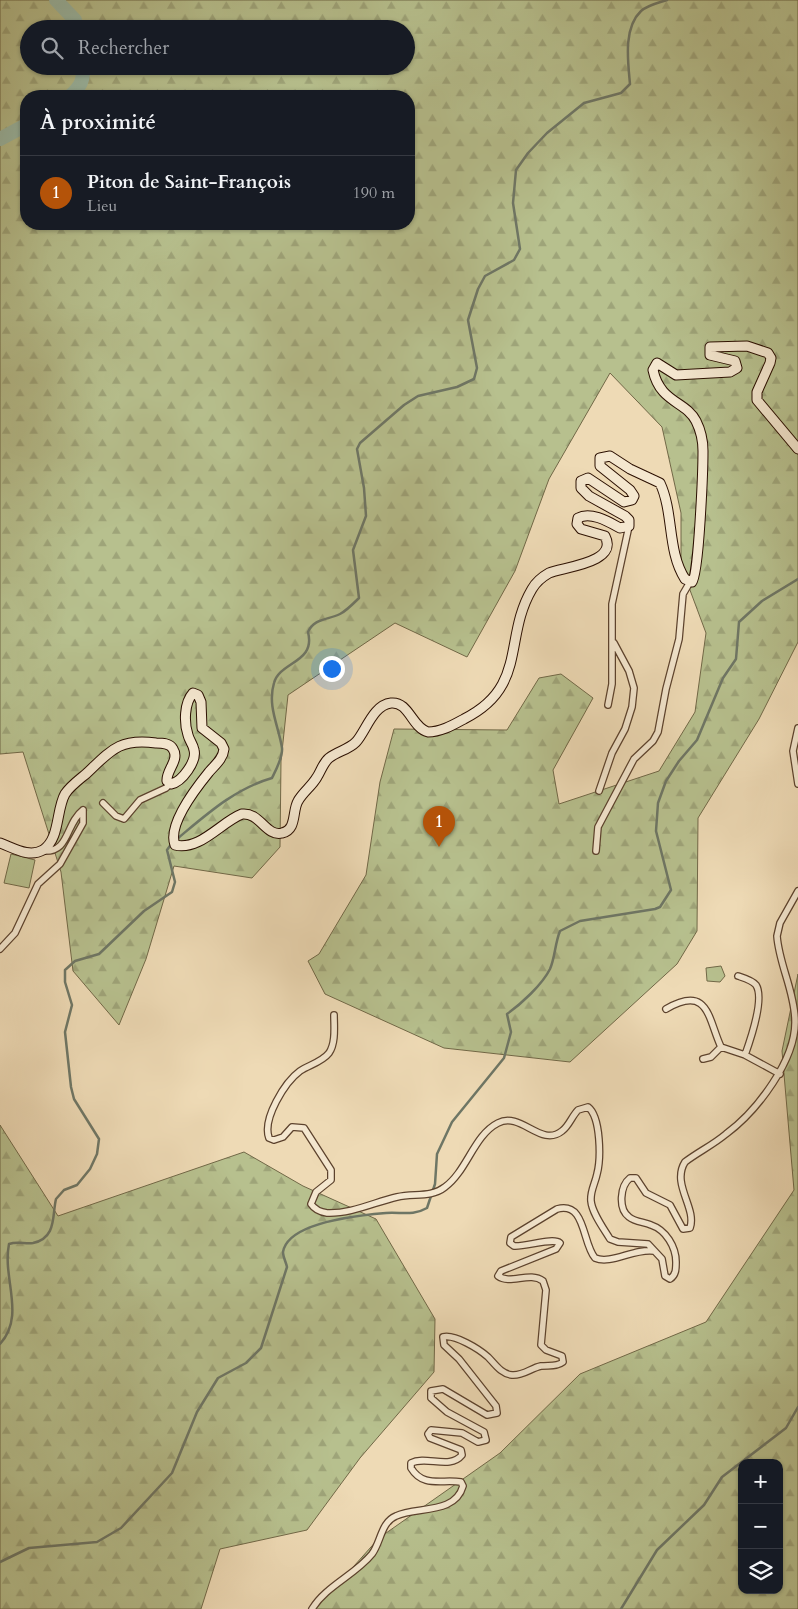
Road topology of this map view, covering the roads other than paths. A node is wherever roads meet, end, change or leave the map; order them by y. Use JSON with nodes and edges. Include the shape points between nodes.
{"nodes":[{"id":1,"x":798,"y":449,"type":"edge"},
{"id":2,"x":629,"y":526,"type":"junction"},
{"id":3,"x":690,"y":582,"type":"junction"},
{"id":4,"x":612,"y":639,"type":"junction"},
{"id":5,"x":608,"y":705,"type":"dead end"},
{"id":6,"x":798,"y":728,"type":"edge"},
{"id":7,"x":170,"y":784,"type":"junction"},
{"id":8,"x":798,"y":784,"type":"edge"},
{"id":9,"x":600,"y":791,"type":"dead end"},
{"id":10,"x":103,"y":802,"type":"dead end"},
{"id":11,"x":0,"y":843,"type":"edge"},
{"id":12,"x":42,"y":850,"type":"junction"},
{"id":13,"x":596,"y":851,"type":"dead end"},
{"id":14,"x":798,"y":891,"type":"edge"},
{"id":15,"x":0,"y":949,"type":"edge"},
{"id":16,"x":738,"y":976,"type":"dead end"},
{"id":17,"x":666,"y":1009,"type":"dead end"},
{"id":18,"x":334,"y":1015,"type":"dead end"},
{"id":19,"x":721,"y":1048,"type":"junction"},
{"id":20,"x":744,"y":1056,"type":"junction"},
{"id":21,"x":703,"y":1059,"type":"dead end"},
{"id":22,"x":780,"y":1074,"type":"junction"},
{"id":23,"x":654,"y":1251,"type":"junction"},
{"id":24,"x":312,"y":1609,"type":"edge"}],
"edges":[{"from":1,"to":3,"type":"main road","via":[[757,400],[757,392],[770,363],[768,353],[747,346],[710,347],[710,355],[735,361],[737,368],[730,372],[676,375],[662,364],[654,366],[658,384],[672,401],[695,418],[702,439],[696,574]]},
{"from":2,"to":3,"type":"main road","via":[[625,516],[581,488],[581,481],[588,478],[624,502],[632,500],[634,496],[630,490],[600,466],[603,456],[610,456],[660,484],[678,565]]},
{"from":2,"to":4,"type":"street","via":[[612,604]]},
{"from":2,"to":7,"type":"main road","via":[[620,528],[608,521],[586,516],[578,518],[577,524],[581,529],[605,536],[607,544],[595,560],[549,573],[536,583],[521,615],[509,672],[495,696],[478,712],[444,729],[428,732],[415,724],[403,707],[394,703],[384,705],[354,744],[327,760],[299,798],[293,822],[286,831],[273,832],[255,816],[242,814],[200,840],[182,847],[175,845],[173,833],[189,799],[224,752],[223,745],[202,728],[201,702],[195,693],[188,701],[186,718],[186,731],[194,756],[181,778]]},
{"from":3,"to":13,"type":"street","via":[[683,594],[678,639],[658,732],[654,741],[634,759],[598,827]]},
{"from":4,"to":5,"type":"street","via":[[612,684]]},
{"from":4,"to":9,"type":"street","via":[[630,671],[634,688],[625,728],[612,753]]},
{"from":6,"to":8,"type":"street","via":[[793,751]]},
{"from":7,"to":10,"type":"street","via":[[140,800],[124,819],[116,816]]},
{"from":7,"to":12,"type":"main road","via":[[168,773],[175,755],[170,746],[132,741],[114,748],[68,790],[62,800],[51,841]]},
{"from":11,"to":12,"type":"main road","via":[[28,854]]},
{"from":12,"to":15,"type":"street","via":[[59,848],[83,810],[83,823],[60,864],[38,884],[15,933]]},
{"from":14,"to":22,"type":"street","via":[[780,923],[777,936],[796,1019],[788,1058]]},
{"from":16,"to":20,"type":"street","via":[[753,982],[758,994],[757,1013]]},
{"from":17,"to":19,"type":"street","via":[[687,1001],[703,1006],[712,1018]]},
{"from":18,"to":23,"type":"street","via":[[330,1052],[292,1079],[274,1106],[267,1130],[269,1138],[274,1140],[283,1137],[292,1127],[304,1128],[331,1170],[331,1180],[312,1199],[314,1208],[330,1213],[400,1196],[434,1193],[448,1185],[489,1130],[498,1123],[517,1121],[542,1134],[556,1135],[578,1110],[588,1107],[595,1114],[598,1127],[599,1165],[591,1194],[593,1208],[610,1239],[644,1243]]},
{"from":19,"to":20,"type":"street"},
{"from":19,"to":21,"type":"street"},
{"from":20,"to":22,"type":"street"},
{"from":22,"to":23,"type":"street","via":[[736,1125],[681,1168],[691,1221],[688,1230],[680,1226],[670,1205],[646,1193],[634,1177],[626,1182],[622,1196],[626,1215],[654,1226],[673,1246],[676,1273],[672,1278],[664,1276],[662,1259]]},
{"from":23,"to":24,"type":"street","via":[[633,1252],[603,1261],[595,1258],[577,1214],[565,1208],[557,1209],[511,1237],[510,1243],[514,1246],[553,1240],[560,1243],[556,1249],[501,1271],[498,1276],[504,1279],[534,1277],[543,1281],[546,1290],[541,1345],[562,1356],[563,1362],[523,1374],[507,1374],[482,1352],[450,1336],[443,1337],[444,1345],[496,1406],[497,1413],[487,1415],[443,1389],[431,1391],[431,1398],[447,1412],[484,1432],[486,1440],[478,1442],[462,1433],[430,1430],[430,1438],[459,1448],[461,1456],[445,1462],[417,1460],[411,1463],[411,1468],[427,1481],[460,1482],[463,1486],[460,1493],[439,1508],[392,1518],[370,1556],[319,1599]]}]}
